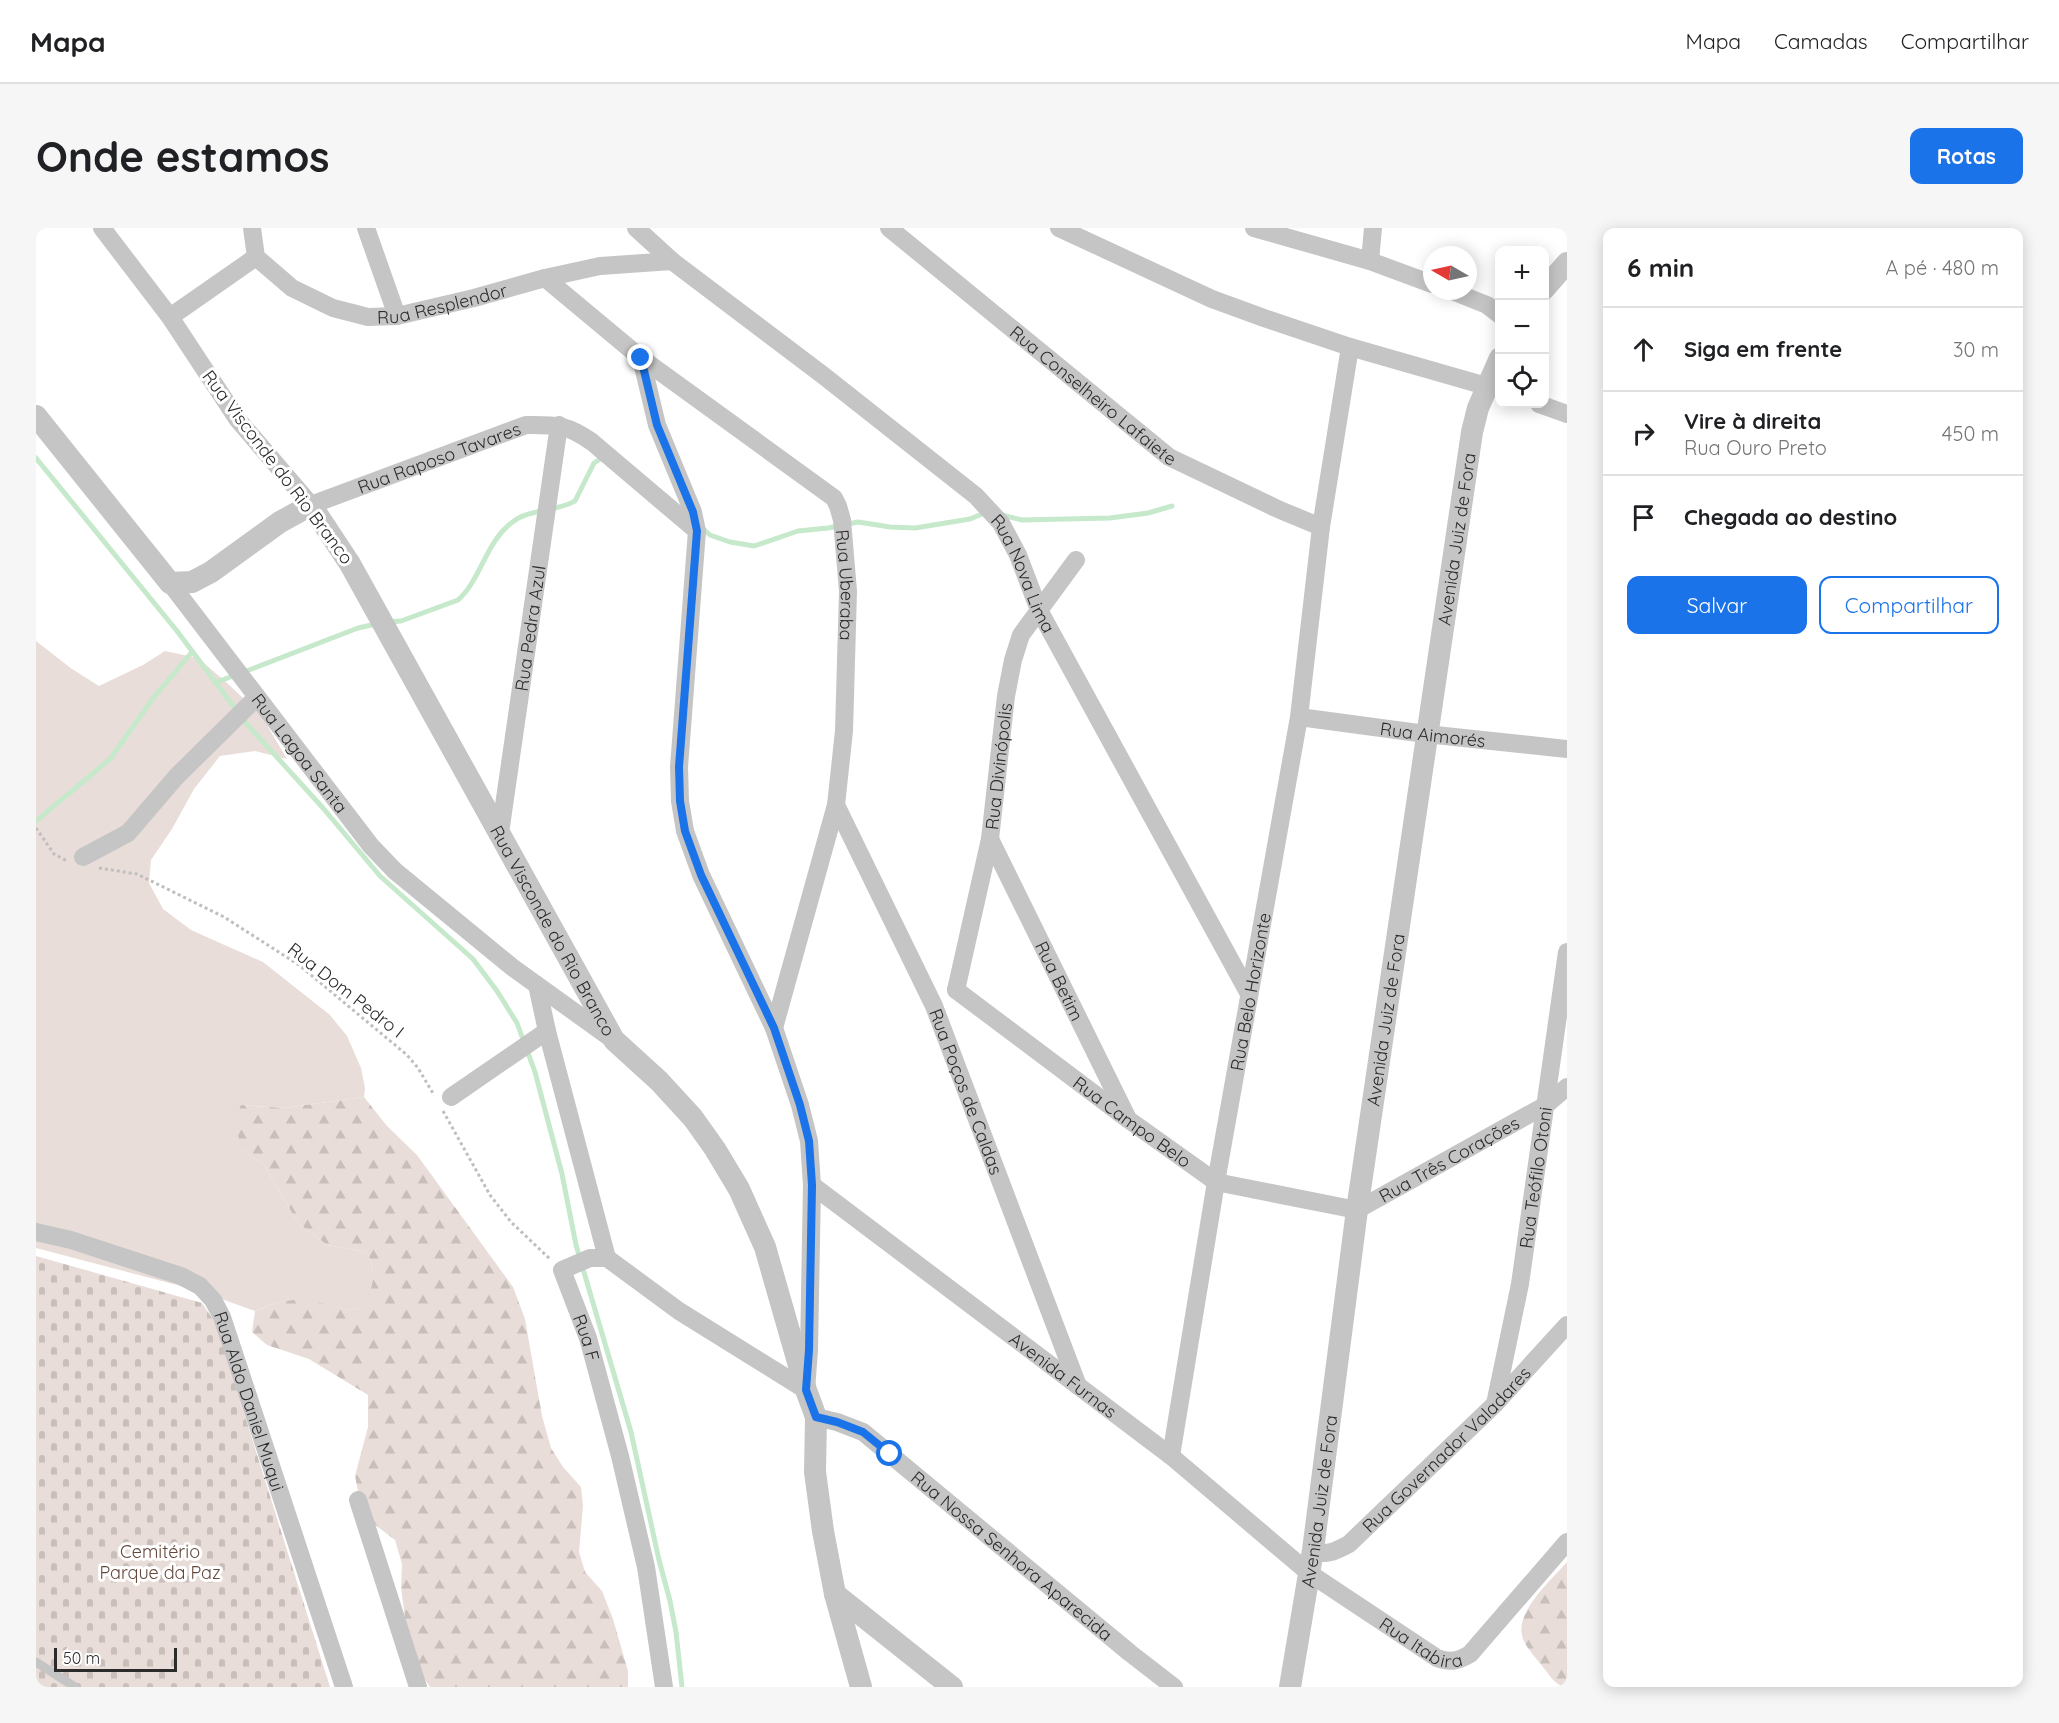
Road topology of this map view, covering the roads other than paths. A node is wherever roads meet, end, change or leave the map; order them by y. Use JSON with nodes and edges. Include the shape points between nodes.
{"nodes":[{"id":1,"x":102,"y":228,"type":"edge"},
{"id":2,"x":252,"y":228,"type":"edge"},
{"id":3,"x":366,"y":228,"type":"edge"},
{"id":4,"x":636,"y":228,"type":"edge"},
{"id":5,"x":889,"y":228,"type":"edge"},
{"id":6,"x":1059,"y":228,"type":"edge"},
{"id":7,"x":1254,"y":228,"type":"edge"},
{"id":8,"x":1374,"y":228,"type":"edge"},
{"id":9,"x":256,"y":257,"type":"junction"},
{"id":10,"x":672,"y":261,"type":"junction"},
{"id":11,"x":1370,"y":261,"type":"junction"},
{"id":12,"x":1567,"y":264,"type":"edge"},
{"id":13,"x":545,"y":278,"type":"junction"},
{"id":14,"x":1423,"y":281,"type":"edge"},
{"id":15,"x":1549,"y":284,"type":"edge"},
{"id":16,"x":1474,"y":300,"type":"edge"},
{"id":17,"x":1495,"y":311,"type":"edge"},
{"id":18,"x":397,"y":316,"type":"junction"},
{"id":19,"x":170,"y":317,"type":"junction"},
{"id":20,"x":1350,"y":347,"type":"junction"},
{"id":21,"x":641,"y":358,"type":"junction"},
{"id":22,"x":1493,"y":388,"type":"edge"},
{"id":23,"x":1549,"y":408,"type":"edge"},
{"id":24,"x":1567,"y":414,"type":"edge"},
{"id":25,"x":36,"y":416,"type":"edge"},
{"id":26,"x":559,"y":425,"type":"junction"},
{"id":27,"x":310,"y":505,"type":"junction"},
{"id":28,"x":1321,"y":527,"type":"junction"},
{"id":29,"x":697,"y":531,"type":"junction"},
{"id":30,"x":1076,"y":560,"type":"dead end"},
{"id":31,"x":170,"y":583,"type":"junction"},
{"id":32,"x":1040,"y":610,"type":"junction"},
{"id":33,"x":257,"y":697,"type":"junction"},
{"id":34,"x":1299,"y":717,"type":"junction"},
{"id":35,"x":1426,"y":734,"type":"junction"},
{"id":36,"x":1567,"y":749,"type":"edge"},
{"id":37,"x":836,"y":805,"type":"junction"},
{"id":38,"x":500,"y":832,"type":"junction"},
{"id":39,"x":990,"y":839,"type":"junction"},
{"id":40,"x":84,"y":863,"type":"road end"},
{"id":41,"x":1567,"y":952,"type":"edge"},
{"id":42,"x":537,"y":985,"type":"junction"},
{"id":43,"x":956,"y":990,"type":"junction"},
{"id":44,"x":1249,"y":994,"type":"junction"},
{"id":45,"x":934,"y":1006,"type":"junction"},
{"id":46,"x":774,"y":1028,"type":"junction"},
{"id":47,"x":547,"y":1031,"type":"junction"},
{"id":48,"x":614,"y":1040,"type":"junction"},
{"id":49,"x":1567,"y":1087,"type":"edge"},
{"id":50,"x":442,"y":1100,"type":"road end"},
{"id":51,"x":1546,"y":1105,"type":"junction"},
{"id":52,"x":1129,"y":1120,"type":"junction"},
{"id":53,"x":1216,"y":1182,"type":"junction"},
{"id":54,"x":812,"y":1185,"type":"junction"},
{"id":55,"x":1357,"y":1210,"type":"junction"},
{"id":56,"x":36,"y":1232,"type":"edge"},
{"id":57,"x":607,"y":1258,"type":"junction"},
{"id":58,"x":1567,"y":1325,"type":"edge"},
{"id":59,"x":1078,"y":1386,"type":"junction"},
{"id":60,"x":806,"y":1390,"type":"junction"},
{"id":61,"x":1495,"y":1404,"type":"junction"},
{"id":62,"x":816,"y":1417,"type":"junction"},
{"id":63,"x":1172,"y":1456,"type":"junction"},
{"id":64,"x":358,"y":1500,"type":"dead end"},
{"id":65,"x":1567,"y":1542,"type":"edge"},
{"id":66,"x":1313,"y":1550,"type":"junction"},
{"id":67,"x":1309,"y":1573,"type":"junction"},
{"id":68,"x":835,"y":1594,"type":"junction"},
{"id":69,"x":36,"y":1662,"type":"edge"},
{"id":70,"x":75,"y":1687,"type":"edge"},
{"id":71,"x":344,"y":1687,"type":"edge"},
{"id":72,"x":418,"y":1687,"type":"edge"},
{"id":73,"x":664,"y":1687,"type":"edge"},
{"id":74,"x":861,"y":1687,"type":"edge"},
{"id":75,"x":952,"y":1687,"type":"edge"},
{"id":76,"x":1174,"y":1687,"type":"edge"},
{"id":77,"x":1290,"y":1687,"type":"edge"}],
"edges":[{"from":1,"to":19,"type":"street","name":"Rua Visconde do Rio Branco"},
{"from":2,"to":9,"type":"street"},
{"from":3,"to":18,"type":"street"},
{"from":4,"to":10,"type":"street","name":"Rua Nova Lima"},
{"from":5,"to":28,"type":"street","name":"Rua Conselheiro Lafaiete","via":[[1169,457]]},
{"from":6,"to":20,"type":"street","via":[[1212,299]]},
{"from":7,"to":11,"type":"street"},
{"from":8,"to":11,"type":"street"},
{"from":9,"to":18,"type":"street","name":"Rua Resplendor","via":[[292,288],[333,308],[368,316]]},
{"from":9,"to":19,"type":"street"},
{"from":10,"to":13,"type":"street","name":"Rua Resplendor","via":[[600,266]]},
{"from":10,"to":32,"type":"street","name":"Rua Nova Lima","via":[[976,496],[1001,523]]},
{"from":11,"to":14,"type":"street"},
{"from":12,"to":15,"type":"street"},
{"from":13,"to":18,"type":"street","name":"Rua Resplendor"},
{"from":13,"to":21,"type":"street","name":"Rua Uberaba"},
{"from":16,"to":17,"type":"street"},
{"from":19,"to":27,"type":"street","name":"Rua Visconde do Rio Branco","via":[[238,420]]},
{"from":20,"to":22,"type":"street"},
{"from":20,"to":28,"type":"street","name":"Rua Belo Horizonte"},
{"from":21,"to":29,"type":"street","via":[[657,425]]},
{"from":21,"to":37,"type":"street","name":"Rua Uberaba","via":[[834,498],[838,506],[848,591],[844,731]]},
{"from":22,"to":35,"type":"street","name":"Avenida Juiz de Fora","via":[[1478,408],[1472,432]]},
{"from":23,"to":24,"type":"street"},
{"from":25,"to":31,"type":"street","name":"Rua Lagoa Santa"},
{"from":26,"to":27,"type":"street","name":"Rua Raposo Tavares","via":[[526,425]]},
{"from":26,"to":29,"type":"street","name":"Rua Raposo Tavares","via":[[592,442]]},
{"from":26,"to":38,"type":"street","name":"Rua Pedra Azul"},
{"from":27,"to":31,"type":"street","name":"Rua Raposo Tavares","via":[[211,572],[192,582]]},
{"from":27,"to":38,"type":"street","name":"Rua Visconde do Rio Branco","via":[[376,608]]},
{"from":28,"to":34,"type":"street","name":"Rua Belo Horizonte"},
{"from":29,"to":46,"type":"street","via":[[679,767],[680,801],[685,831],[701,875]]},
{"from":30,"to":32,"type":"street","name":"Rua Divinópolis"},
{"from":31,"to":33,"type":"street","name":"Rua Lagoa Santa"},
{"from":32,"to":39,"type":"street","name":"Rua Divinópolis","via":[[1021,635],[1013,660]]},
{"from":32,"to":44,"type":"street","name":"Rua Nova Lima"},
{"from":33,"to":40,"type":"street","via":[[176,777],[128,833]]},
{"from":33,"to":42,"type":"street","name":"Rua Lagoa Santa","via":[[394,871]]},
{"from":34,"to":35,"type":"street","name":"Rua Aimorés"},
{"from":34,"to":44,"type":"street","name":"Rua Belo Horizonte"},
{"from":35,"to":36,"type":"street","name":"Rua Aimorés"},
{"from":35,"to":55,"type":"street","name":"Avenida Juiz de Fora"},
{"from":37,"to":45,"type":"street","name":"Rua Poços de Caldas"},
{"from":37,"to":46,"type":"street","name":"Rua Uberaba"},
{"from":38,"to":48,"type":"street","name":"Rua Visconde do Rio Branco"},
{"from":39,"to":43,"type":"street","name":"Rua Divinópolis"},
{"from":39,"to":52,"type":"street","name":"Rua Betim"},
{"from":41,"to":51,"type":"street","name":"Rua Teófilo Otoni"},
{"from":42,"to":47,"type":"street"},
{"from":42,"to":48,"type":"street","name":"Rua Lagoa Santa"},
{"from":43,"to":45,"type":"street"},
{"from":43,"to":52,"type":"street","name":"Rua Campo Belo"},
{"from":44,"to":53,"type":"street","name":"Rua Belo Horizonte"},
{"from":45,"to":59,"type":"street","name":"Rua Poços de Caldas"},
{"from":46,"to":54,"type":"street","via":[[809,1141]]},
{"from":47,"to":50,"type":"street"},
{"from":47,"to":57,"type":"street"},
{"from":48,"to":60,"type":"street","name":"Rua Visconde do Rio Branco","via":[[693,1118],[739,1189],[765,1247]]},
{"from":49,"to":51,"type":"street","name":"Rua Três Corações"},
{"from":51,"to":55,"type":"street","name":"Rua Três Corações"},
{"from":51,"to":61,"type":"street","name":"Rua Teófilo Otoni","via":[[1520,1284]]},
{"from":52,"to":53,"type":"street","name":"Rua Campo Belo"},
{"from":53,"to":55,"type":"street","name":"Rua Campo Belo"},
{"from":53,"to":63,"type":"street","name":"Rua Belo Horizonte"},
{"from":54,"to":59,"type":"street","name":"Avenida Furnas"},
{"from":54,"to":60,"type":"street"},
{"from":55,"to":66,"type":"street","name":"Avenida Juiz de Fora"},
{"from":56,"to":71,"type":"street","name":"Rua Aldo Daniel Muqui","via":[[181,1276],[200,1286],[213,1300],[222,1317]]},
{"from":57,"to":60,"type":"street","via":[[680,1311]]},
{"from":57,"to":73,"type":"street","name":"Rua F","via":[[590,1258],[562,1270],[588,1338],[620,1456],[646,1567]]},
{"from":58,"to":61,"type":"street","name":"Rua Governador Valadares"},
{"from":59,"to":63,"type":"street","name":"Avenida Furnas"},
{"from":60,"to":62,"type":"street","name":"Rua Visconde do Rio Branco"},
{"from":61,"to":66,"type":"street","name":"Rua Governador Valadares","via":[[1349,1544],[1333,1552]]},
{"from":62,"to":68,"type":"street","name":"Rua Visconde do Rio Branco","via":[[815,1472]]},
{"from":62,"to":76,"type":"street","name":"Rua Nossa Senhora Aparecida","via":[[863,1432]]},
{"from":63,"to":67,"type":"street","name":"Avenida Furnas"},
{"from":64,"to":72,"type":"street"},
{"from":65,"to":67,"type":"street","name":"Rua Itabira","via":[[1460,1661],[1437,1658]]},
{"from":66,"to":67,"type":"street","name":"Avenida Juiz de Fora"},
{"from":67,"to":77,"type":"street","name":"Avenida Juiz de Fora"},
{"from":68,"to":74,"type":"street","name":"Rua Visconde do Rio Branco"},
{"from":68,"to":75,"type":"street"},
{"from":69,"to":70,"type":"lane"}]}
